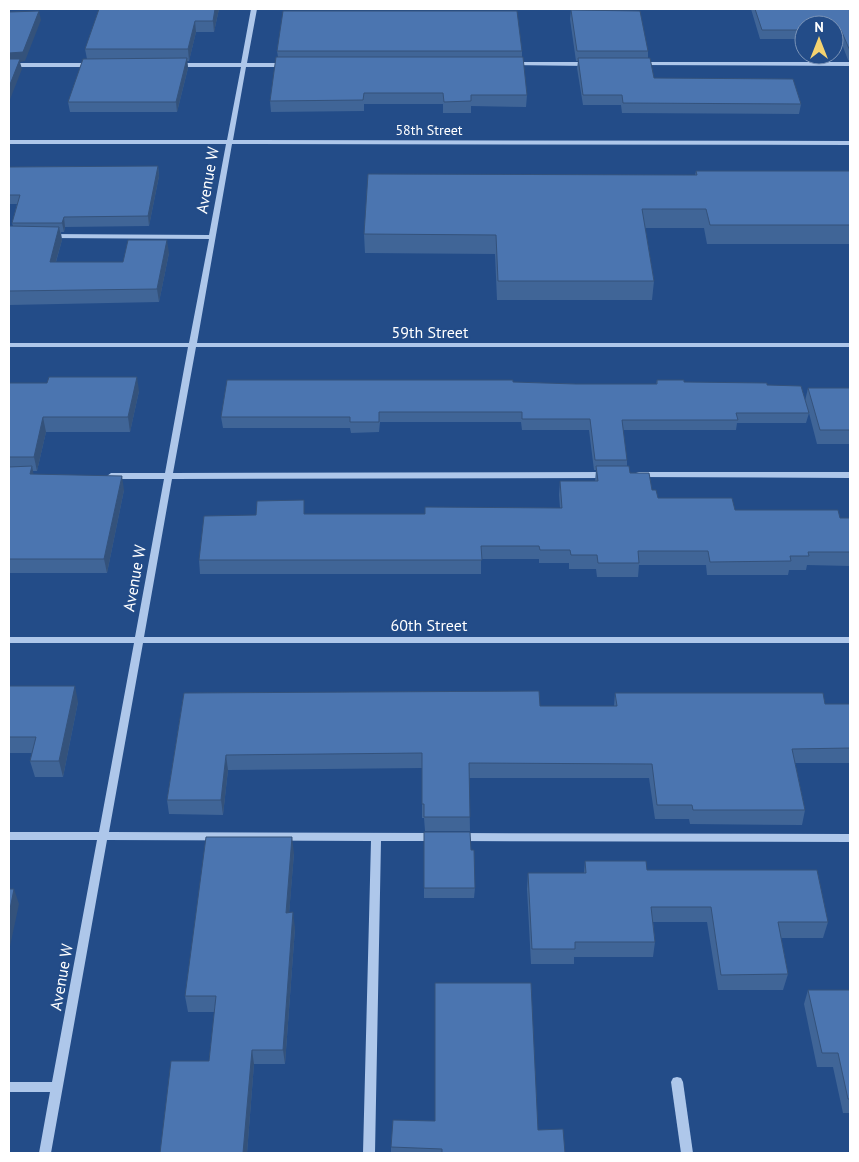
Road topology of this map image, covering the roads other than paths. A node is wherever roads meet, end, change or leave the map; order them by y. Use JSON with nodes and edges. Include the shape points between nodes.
{"nodes":[{"id":1,"x":254,"y":9,"type":"edge"},
{"id":2,"x":294,"y":64,"type":"edge"},
{"id":3,"x":503,"y":64,"type":"edge"},
{"id":4,"x":592,"y":64,"type":"edge"},
{"id":5,"x":632,"y":64,"type":"edge"},
{"id":6,"x":850,"y":64,"type":"edge"},
{"id":7,"x":9,"y":65,"type":"edge"},
{"id":8,"x":94,"y":65,"type":"edge"},
{"id":9,"x":164,"y":65,"type":"edge"},
{"id":10,"x":244,"y":65,"type":"junction"},
{"id":11,"x":9,"y":142,"type":"edge"},
{"id":12,"x":229,"y":143,"type":"junction"},
{"id":13,"x":850,"y":143,"type":"edge"},
{"id":14,"x":38,"y":236,"type":"edge"},
{"id":15,"x":212,"y":238,"type":"junction"},
{"id":16,"x":850,"y":344,"type":"edge"},
{"id":17,"x":9,"y":345,"type":"edge"},
{"id":18,"x":192,"y":345,"type":"junction"},
{"id":19,"x":850,"y":475,"type":"edge"},
{"id":20,"x":98,"y":476,"type":"edge"},
{"id":21,"x":168,"y":476,"type":"junction"},
{"id":22,"x":613,"y":476,"type":"edge"},
{"id":23,"x":633,"y":476,"type":"edge"},
{"id":24,"x":9,"y":640,"type":"edge"},
{"id":25,"x":138,"y":640,"type":"junction"},
{"id":26,"x":850,"y":640,"type":"edge"},
{"id":27,"x":9,"y":836,"type":"edge"},
{"id":28,"x":102,"y":836,"type":"junction"},
{"id":29,"x":376,"y":837,"type":"junction"},
{"id":30,"x":850,"y":838,"type":"edge"},
{"id":31,"x":677,"y":1082,"type":"dead end"},
{"id":32,"x":9,"y":1087,"type":"edge"},
{"id":33,"x":56,"y":1088,"type":"junction"},
{"id":34,"x":44,"y":1153,"type":"edge"},
{"id":35,"x":369,"y":1153,"type":"edge"},
{"id":36,"x":687,"y":1153,"type":"edge"}],
"edges":[{"from":1,"to":10,"type":"street","name":"Avenue W"},
{"from":2,"to":10,"type":"street"},
{"from":3,"to":4,"type":"street"},
{"from":5,"to":6,"type":"street"},
{"from":7,"to":8,"type":"street"},
{"from":9,"to":10,"type":"street"},
{"from":10,"to":12,"type":"street","name":"Avenue W"},
{"from":11,"to":12,"type":"street","name":"58th Street"},
{"from":12,"to":13,"type":"street","name":"58th Street"},
{"from":12,"to":15,"type":"street","name":"Avenue W"},
{"from":14,"to":15,"type":"street"},
{"from":15,"to":18,"type":"street","name":"Avenue W"},
{"from":16,"to":18,"type":"street","name":"59th Street"},
{"from":17,"to":18,"type":"street","name":"59th Street"},
{"from":18,"to":21,"type":"street","name":"Avenue W"},
{"from":19,"to":23,"type":"street"},
{"from":20,"to":21,"type":"street"},
{"from":21,"to":22,"type":"street"},
{"from":21,"to":25,"type":"street","name":"Avenue W"},
{"from":24,"to":25,"type":"street","name":"60th Street"},
{"from":25,"to":26,"type":"street","name":"60th Street"},
{"from":25,"to":28,"type":"street","name":"Avenue W"},
{"from":27,"to":28,"type":"street"},
{"from":28,"to":29,"type":"street"},
{"from":28,"to":33,"type":"street","name":"Avenue W"},
{"from":29,"to":30,"type":"street"},
{"from":29,"to":35,"type":"street"},
{"from":31,"to":36,"type":"street"},
{"from":32,"to":33,"type":"street"},
{"from":33,"to":34,"type":"street","name":"Avenue W"}]}
